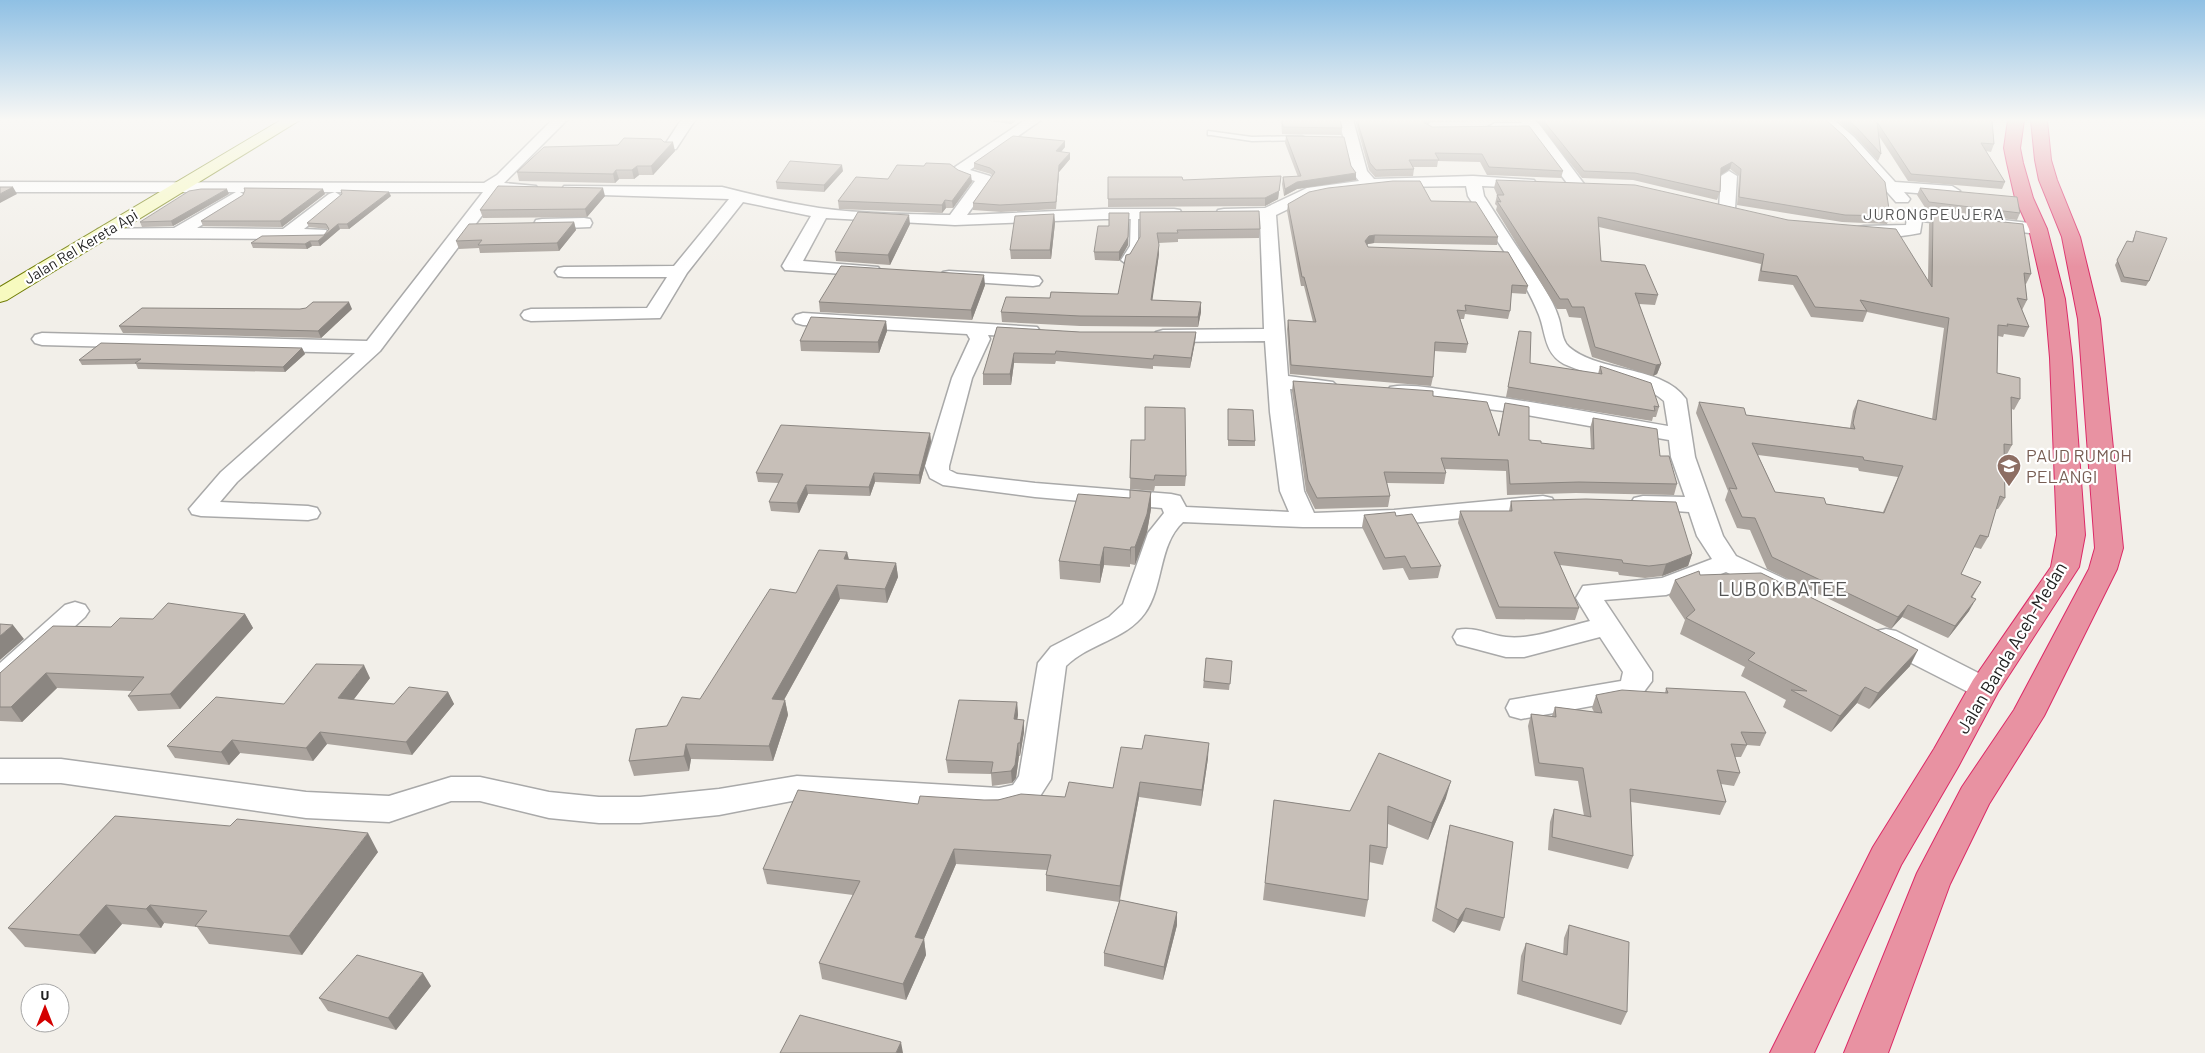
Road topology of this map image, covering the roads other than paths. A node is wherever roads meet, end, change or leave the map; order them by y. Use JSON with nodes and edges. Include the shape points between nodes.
{"nodes":[{"id":1,"x":210,"y":169,"type":"edge"},
{"id":2,"x":511,"y":169,"type":"edge"},
{"id":3,"x":961,"y":169,"type":"edge"},
{"id":4,"x":1359,"y":169,"type":"edge"},
{"id":5,"x":1565,"y":169,"type":"edge"},
{"id":6,"x":1876,"y":169,"type":"edge"},
{"id":7,"x":2013,"y":169,"type":"edge"},
{"id":8,"x":2045,"y":169,"type":"edge"},
{"id":9,"x":1729,"y":176,"type":"edge"},
{"id":10,"x":1473,"y":181,"type":"junction"},
{"id":11,"x":1542,"y":183,"type":"edge"},
{"id":12,"x":1370,"y":184,"type":"junction"},
{"id":13,"x":1576,"y":184,"type":"edge"},
{"id":14,"x":1892,"y":186,"type":"junction"},
{"id":15,"x":0,"y":187,"type":"edge"},
{"id":16,"x":178,"y":188,"type":"junction"},
{"id":17,"x":490,"y":189,"type":"junction"},
{"id":18,"x":1967,"y":193,"type":"edge"},
{"id":19,"x":741,"y":195,"type":"junction"},
{"id":20,"x":238,"y":196,"type":"edge"},
{"id":21,"x":336,"y":197,"type":"edge"},
{"id":22,"x":1710,"y":205,"type":"edge"},
{"id":23,"x":821,"y":213,"type":"junction"},
{"id":24,"x":1134,"y":214,"type":"junction"},
{"id":25,"x":1192,"y":214,"type":"edge"},
{"id":26,"x":1211,"y":214,"type":"edge"},
{"id":27,"x":1268,"y":214,"type":"junction"},
{"id":28,"x":1914,"y":215,"type":"junction"},
{"id":29,"x":955,"y":220,"type":"junction"},
{"id":30,"x":584,"y":223,"type":"dead end"},
{"id":31,"x":525,"y":224,"type":"edge"},
{"id":32,"x":2038,"y":229,"type":"junction"},
{"id":33,"x":1851,"y":230,"type":"edge"},
{"id":34,"x":104,"y":233,"type":"junction"},
{"id":35,"x":178,"y":233,"type":"junction"},
{"id":36,"x":287,"y":234,"type":"junction"},
{"id":37,"x":320,"y":234,"type":"edge"},
{"id":38,"x":1125,"y":260,"type":"edge"},
{"id":39,"x":564,"y":272,"type":"dead end"},
{"id":40,"x":679,"y":272,"type":"junction"},
{"id":41,"x":888,"y":272,"type":"edge"},
{"id":42,"x":936,"y":275,"type":"edge"},
{"id":43,"x":1033,"y":281,"type":"dead end"},
{"id":44,"x":0,"y":296,"type":"edge"},
{"id":45,"x":531,"y":315,"type":"dead end"},
{"id":46,"x":803,"y":319,"type":"dead end"},
{"id":47,"x":974,"y":328,"type":"junction"},
{"id":48,"x":1051,"y":333,"type":"edge"},
{"id":49,"x":1144,"y":335,"type":"edge"},
{"id":50,"x":1274,"y":335,"type":"junction"},
{"id":51,"x":42,"y":340,"type":"dead end"},
{"id":52,"x":373,"y":347,"type":"junction"},
{"id":53,"x":2061,"y":358,"type":"junction"},
{"id":54,"x":2093,"y":364,"type":"junction"},
{"id":55,"x":1279,"y":382,"type":"junction"},
{"id":56,"x":1344,"y":388,"type":"edge"},
{"id":57,"x":1378,"y":390,"type":"edge"},
{"id":58,"x":1680,"y":436,"type":"junction"},
{"id":59,"x":1564,"y":502,"type":"edge"},
{"id":60,"x":1619,"y":503,"type":"edge"},
{"id":61,"x":1699,"y":506,"type":"junction"},
{"id":62,"x":308,"y":513,"type":"dead end"},
{"id":63,"x":1177,"y":514,"type":"junction"},
{"id":64,"x":1305,"y":519,"type":"junction"},
{"id":65,"x":1727,"y":562,"type":"junction"},
{"id":66,"x":1798,"y":596,"type":"edge"},
{"id":67,"x":75,"y":611,"type":"dead end"},
{"id":68,"x":1606,"y":626,"type":"junction"},
{"id":69,"x":1869,"y":630,"type":"edge"},
{"id":70,"x":1467,"y":637,"type":"dead end"},
{"id":71,"x":0,"y":679,"type":"edge"},
{"id":72,"x":1984,"y":688,"type":"junction"},
{"id":73,"x":1521,"y":708,"type":"dead end"},
{"id":74,"x":0,"y":771,"type":"edge"},
{"id":75,"x":1792,"y":1053,"type":"edge"},
{"id":76,"x":1866,"y":1053,"type":"edge"}],
"edges":[{"from":1,"to":16,"type":"main road","name":"Jalan Rel Kereta Api"},
{"from":2,"to":17,"type":"street"},
{"from":3,"to":29,"type":"street","via":[[985,179]]},
{"from":4,"to":12,"type":"street"},
{"from":5,"to":13,"type":"street"},
{"from":6,"to":14,"type":"street"},
{"from":7,"to":32,"type":"highway","name":"Jalan Banda Aceh-Medan","via":[[2015,197]]},
{"from":8,"to":54,"type":"highway","via":[[2071,237],[2089,319]]},
{"from":9,"to":22,"type":"street","via":[[1733,211]]},
{"from":10,"to":11,"type":"street"},
{"from":10,"to":12,"type":"street","via":[[1420,180]]},
{"from":10,"to":58,"type":"street","via":[[1476,196],[1501,253],[1539,295],[1560,350],[1571,359],[1671,393],[1675,399]]},
{"from":12,"to":27,"type":"street","via":[[1313,191]]},
{"from":14,"to":18,"type":"street"},
{"from":14,"to":28,"type":"street"},
{"from":15,"to":16,"type":"street"},
{"from":16,"to":17,"type":"street"},
{"from":16,"to":34,"type":"main road","name":"Jalan Rel Kereta Api"},
{"from":17,"to":19,"type":"street","via":[[692,190]]},
{"from":17,"to":52,"type":"street","via":[[476,224]]},
{"from":19,"to":23,"type":"street","via":[[773,205]]},
{"from":19,"to":40,"type":"street"},
{"from":20,"to":35,"type":"street"},
{"from":21,"to":36,"type":"street"},
{"from":23,"to":29,"type":"street"},
{"from":23,"to":41,"type":"street","via":[[791,266]]},
{"from":24,"to":25,"type":"street"},
{"from":24,"to":29,"type":"street"},
{"from":24,"to":38,"type":"lane","via":[[1134,246]]},
{"from":26,"to":27,"type":"street"},
{"from":27,"to":50,"type":"street"},
{"from":28,"to":32,"type":"street"},
{"from":28,"to":33,"type":"street","via":[[1916,228],[1911,230]]},
{"from":30,"to":31,"type":"street"},
{"from":32,"to":53,"type":"highway","name":"Jalan Banda Aceh-Medan","via":[[2055,299]]},
{"from":34,"to":35,"type":"street"},
{"from":34,"to":44,"type":"main road","name":"Jalan Rel Kereta Api"},
{"from":35,"to":36,"type":"street"},
{"from":36,"to":37,"type":"street"},
{"from":39,"to":40,"type":"street"},
{"from":40,"to":45,"type":"street","via":[[653,314]]},
{"from":42,"to":43,"type":"street"},
{"from":46,"to":47,"type":"street"},
{"from":47,"to":48,"type":"street"},
{"from":47,"to":63,"type":"street","via":[[980,340],[962,378],[937,466],[938,473],[951,480],[1171,501]]},
{"from":49,"to":50,"type":"street"},
{"from":50,"to":55,"type":"street"},
{"from":51,"to":52,"type":"street"},
{"from":52,"to":62,"type":"street","via":[[230,477],[201,509]]},
{"from":53,"to":54,"type":"highway"},
{"from":53,"to":72,"type":"highway","name":"Jalan Banda Aceh-Medan","via":[[2071,535],[2069,552],[2065,567]]},
{"from":54,"to":76,"type":"highway","via":[[2108,524],[2109,548],[2103,569],[2027,716],[1975,797],[1931,884]]},
{"from":55,"to":56,"type":"street"},
{"from":55,"to":64,"type":"street","via":[[1292,491]]},
{"from":57,"to":58,"type":"street","via":[[1445,395]]},
{"from":58,"to":61,"type":"street","via":[[1683,457]]},
{"from":59,"to":64,"type":"street","via":[[1345,520]]},
{"from":60,"to":61,"type":"street"},
{"from":61,"to":65,"type":"street","via":[[1710,536]]},
{"from":63,"to":64,"type":"street"},
{"from":63,"to":74,"type":"street","via":[[1166,522],[1160,532],[1146,585],[1134,610],[1111,628],[1068,647],[1052,663],[1035,779],[1024,795],[1000,801],[796,788],[719,802],[640,810],[599,810],[549,805],[480,789],[451,789],[389,809],[306,805],[61,771]]},
{"from":65,"to":66,"type":"street"},
{"from":65,"to":68,"type":"street","via":[[1666,586],[1592,592],[1588,598]]},
{"from":67,"to":71,"type":"street"},
{"from":68,"to":70,"type":"street","via":[[1524,647],[1506,647]]},
{"from":68,"to":73,"type":"street","via":[[1638,672],[1637,682],[1630,690]]},
{"from":69,"to":72,"type":"street"},
{"from":72,"to":75,"type":"highway","name":"Jalan Banda Aceh-Medan","via":[[1886,858]]}]}
